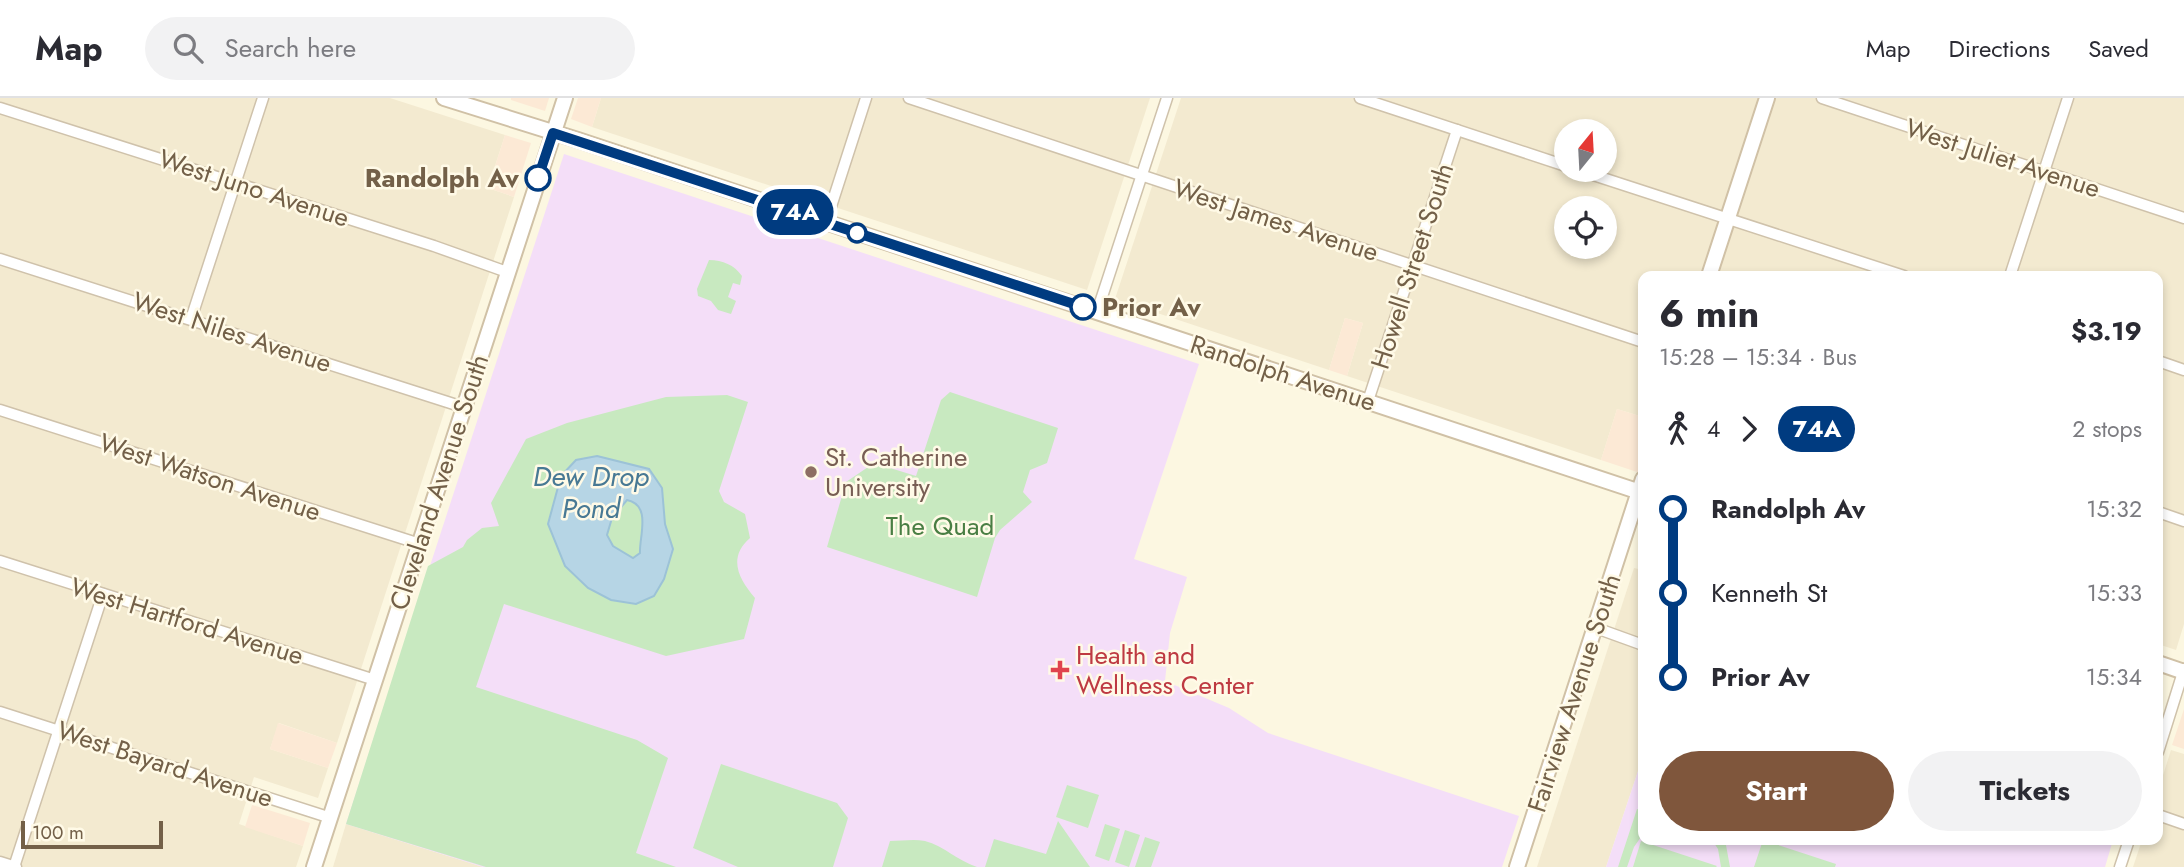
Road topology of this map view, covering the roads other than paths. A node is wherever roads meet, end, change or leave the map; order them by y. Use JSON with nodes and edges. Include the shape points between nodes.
{"nodes":[{"id":1,"x":263,"y":98,"type":"edge"},
{"id":2,"x":444,"y":98,"type":"edge"},
{"id":3,"x":565,"y":98,"type":"edge"},
{"id":4,"x":866,"y":98,"type":"edge"},
{"id":5,"x":909,"y":98,"type":"edge"},
{"id":6,"x":1167,"y":98,"type":"edge"},
{"id":7,"x":1360,"y":98,"type":"edge"},
{"id":8,"x":1767,"y":98,"type":"edge"},
{"id":9,"x":1822,"y":98,"type":"edge"},
{"id":10,"x":2068,"y":98,"type":"edge"},
{"id":11,"x":0,"y":108,"type":"edge"},
{"id":12,"x":1457,"y":130,"type":"junction"},
{"id":13,"x":553,"y":133,"type":"junction"},
{"id":14,"x":1554,"y":162,"type":"edge"},
{"id":15,"x":2045,"y":172,"type":"junction"},
{"id":16,"x":1142,"y":175,"type":"junction"},
{"id":17,"x":236,"y":182,"type":"junction"},
{"id":18,"x":1615,"y":182,"type":"edge"},
{"id":19,"x":2184,"y":218,"type":"edge"},
{"id":20,"x":1728,"y":219,"type":"junction"},
{"id":21,"x":826,"y":222,"type":"junction"},
{"id":22,"x":0,"y":259,"type":"edge"},
{"id":23,"x":1413,"y":265,"type":"junction"},
{"id":24,"x":1711,"y":271,"type":"edge"},
{"id":25,"x":1889,"y":271,"type":"edge"},
{"id":26,"x":2012,"y":271,"type":"edge"},
{"id":27,"x":507,"y":272,"type":"junction"},
{"id":28,"x":1097,"y":312,"type":"junction"},
{"id":29,"x":191,"y":319,"type":"junction"},
{"id":30,"x":1638,"y":340,"type":"edge"},
{"id":31,"x":2163,"y":363,"type":"edge"},
{"id":32,"x":2184,"y":370,"type":"edge"},
{"id":33,"x":1368,"y":401,"type":"junction"},
{"id":34,"x":463,"y":407,"type":"junction"},
{"id":35,"x":0,"y":410,"type":"edge"},
{"id":36,"x":1638,"y":487,"type":"edge"},
{"id":37,"x":1638,"y":500,"type":"edge"},
{"id":38,"x":2163,"y":514,"type":"edge"},
{"id":39,"x":2184,"y":521,"type":"edge"},
{"id":40,"x":420,"y":544,"type":"junction"},
{"id":41,"x":0,"y":561,"type":"edge"},
{"id":42,"x":103,"y":594,"type":"junction"},
{"id":43,"x":1596,"y":628,"type":"junction"},
{"id":44,"x":1638,"y":643,"type":"edge"},
{"id":45,"x":2163,"y":665,"type":"edge"},
{"id":46,"x":2184,"y":671,"type":"edge"},
{"id":47,"x":375,"y":680,"type":"junction"},
{"id":48,"x":0,"y":712,"type":"edge"},
{"id":49,"x":58,"y":730,"type":"junction"},
{"id":50,"x":2163,"y":736,"type":"edge"},
{"id":51,"x":2163,"y":817,"type":"edge"},
{"id":52,"x":331,"y":818,"type":"junction"},
{"id":53,"x":2184,"y":824,"type":"edge"},
{"id":54,"x":2127,"y":845,"type":"edge"},
{"id":55,"x":0,"y":862,"type":"edge"},
{"id":56,"x":15,"y":867,"type":"edge"},
{"id":57,"x":314,"y":867,"type":"edge"},
{"id":58,"x":1517,"y":867,"type":"edge"},
{"id":59,"x":2120,"y":867,"type":"edge"}],
"edges":[{"from":1,"to":17,"type":"street"},
{"from":2,"to":13,"type":"street","name":"Randolph Avenue"},
{"from":3,"to":13,"type":"street","name":"Cleveland Avenue South"},
{"from":4,"to":21,"type":"street"},
{"from":5,"to":16,"type":"street","name":"West James Avenue"},
{"from":6,"to":16,"type":"street"},
{"from":7,"to":12,"type":"street"},
{"from":8,"to":20,"type":"street"},
{"from":9,"to":15,"type":"street","name":"West Juliet Avenue"},
{"from":10,"to":15,"type":"street"},
{"from":11,"to":17,"type":"street","name":"West Juno Avenue"},
{"from":12,"to":14,"type":"street"},
{"from":12,"to":23,"type":"street","name":"Howell Street South"},
{"from":13,"to":21,"type":"street","name":"Randolph Avenue"},
{"from":13,"to":27,"type":"street","name":"Cleveland Avenue South"},
{"from":15,"to":19,"type":"street","name":"West Juliet Avenue"},
{"from":15,"to":26,"type":"street"},
{"from":16,"to":23,"type":"street","name":"West James Avenue"},
{"from":16,"to":28,"type":"street"},
{"from":17,"to":27,"type":"street","name":"West Juno Avenue"},
{"from":17,"to":29,"type":"street"},
{"from":18,"to":20,"type":"street"},
{"from":20,"to":24,"type":"street"},
{"from":20,"to":25,"type":"street"},
{"from":21,"to":28,"type":"street","name":"Randolph Avenue"},
{"from":22,"to":29,"type":"street","name":"West Niles Avenue"},
{"from":23,"to":30,"type":"street","name":"West James Avenue"},
{"from":23,"to":33,"type":"street","name":"Howell Street South"},
{"from":27,"to":34,"type":"street","name":"Cleveland Avenue South"},
{"from":28,"to":33,"type":"street","name":"Randolph Avenue"},
{"from":29,"to":34,"type":"street","name":"West Niles Avenue"},
{"from":31,"to":32,"type":"street"},
{"from":33,"to":36,"type":"street","name":"Randolph Avenue"},
{"from":34,"to":40,"type":"street","name":"Cleveland Avenue South"},
{"from":35,"to":40,"type":"street","name":"West Watson Avenue"},
{"from":37,"to":43,"type":"street","name":"Fairview Avenue South"},
{"from":38,"to":39,"type":"street"},
{"from":40,"to":47,"type":"street","name":"Cleveland Avenue South"},
{"from":41,"to":42,"type":"street","name":"West Hartford Avenue"},
{"from":42,"to":47,"type":"street","name":"West Hartford Avenue"},
{"from":42,"to":49,"type":"street"},
{"from":43,"to":44,"type":"street"},
{"from":43,"to":58,"type":"street","name":"Fairview Avenue South"},
{"from":45,"to":46,"type":"street"},
{"from":46,"to":50,"type":"street"},
{"from":47,"to":52,"type":"street","name":"Cleveland Avenue South"},
{"from":48,"to":49,"type":"street","name":"West Bayard Avenue"},
{"from":49,"to":52,"type":"street","name":"West Bayard Avenue"},
{"from":49,"to":56,"type":"street"},
{"from":51,"to":53,"type":"street"},
{"from":52,"to":57,"type":"street","name":"Cleveland Avenue South"},
{"from":54,"to":59,"type":"street"},
{"from":55,"to":56,"type":"street"}]}
